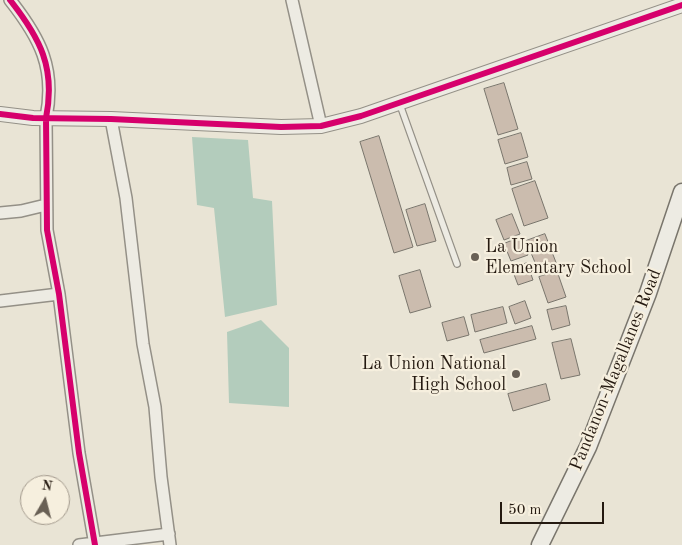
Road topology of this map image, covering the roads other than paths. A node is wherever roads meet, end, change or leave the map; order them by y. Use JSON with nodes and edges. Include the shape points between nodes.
{"nodes":[{"id":1,"x":10,"y":0,"type":"edge"},
{"id":2,"x":292,"y":0,"type":"edge"},
{"id":3,"x":682,"y":5,"type":"edge"},
{"id":4,"x":399,"y":102,"type":"junction"},
{"id":5,"x":0,"y":114,"type":"edge"},
{"id":6,"x":46,"y":118,"type":"junction"},
{"id":7,"x":111,"y":119,"type":"junction"},
{"id":8,"x":321,"y":126,"type":"junction"},
{"id":9,"x":682,"y":192,"type":"edge"},
{"id":10,"x":46,"y":205,"type":"junction"},
{"id":11,"x":0,"y":213,"type":"edge"},
{"id":12,"x":457,"y":264,"type":"dead end"},
{"id":13,"x":59,"y":294,"type":"junction"},
{"id":14,"x":0,"y":301,"type":"edge"},
{"id":15,"x":170,"y":540,"type":"edge"},
{"id":16,"x":95,"y":544,"type":"edge"},
{"id":17,"x":79,"y":545,"type":"edge"},
{"id":18,"x":540,"y":545,"type":"edge"}],
"edges":[{"from":1,"to":6,"type":"street","via":[[38,40],[46,63],[49,88]]},
{"from":2,"to":8,"type":"street"},
{"from":3,"to":4,"type":"street"},
{"from":4,"to":8,"type":"street"},
{"from":4,"to":12,"type":"lane"},
{"from":5,"to":6,"type":"street"},
{"from":6,"to":7,"type":"street"},
{"from":6,"to":10,"type":"street"},
{"from":7,"to":8,"type":"street","via":[[245,126]]},
{"from":7,"to":15,"type":"street","via":[[126,198]]},
{"from":9,"to":18,"type":"main road","name":"Pandanon-Magallanes Road","via":[[648,293],[588,447]]},
{"from":10,"to":11,"type":"street"},
{"from":10,"to":13,"type":"street","via":[[47,230]]},
{"from":13,"to":14,"type":"street"},
{"from":13,"to":16,"type":"street","via":[[79,453]]},
{"from":15,"to":16,"type":"street"},
{"from":16,"to":17,"type":"street"}]}
